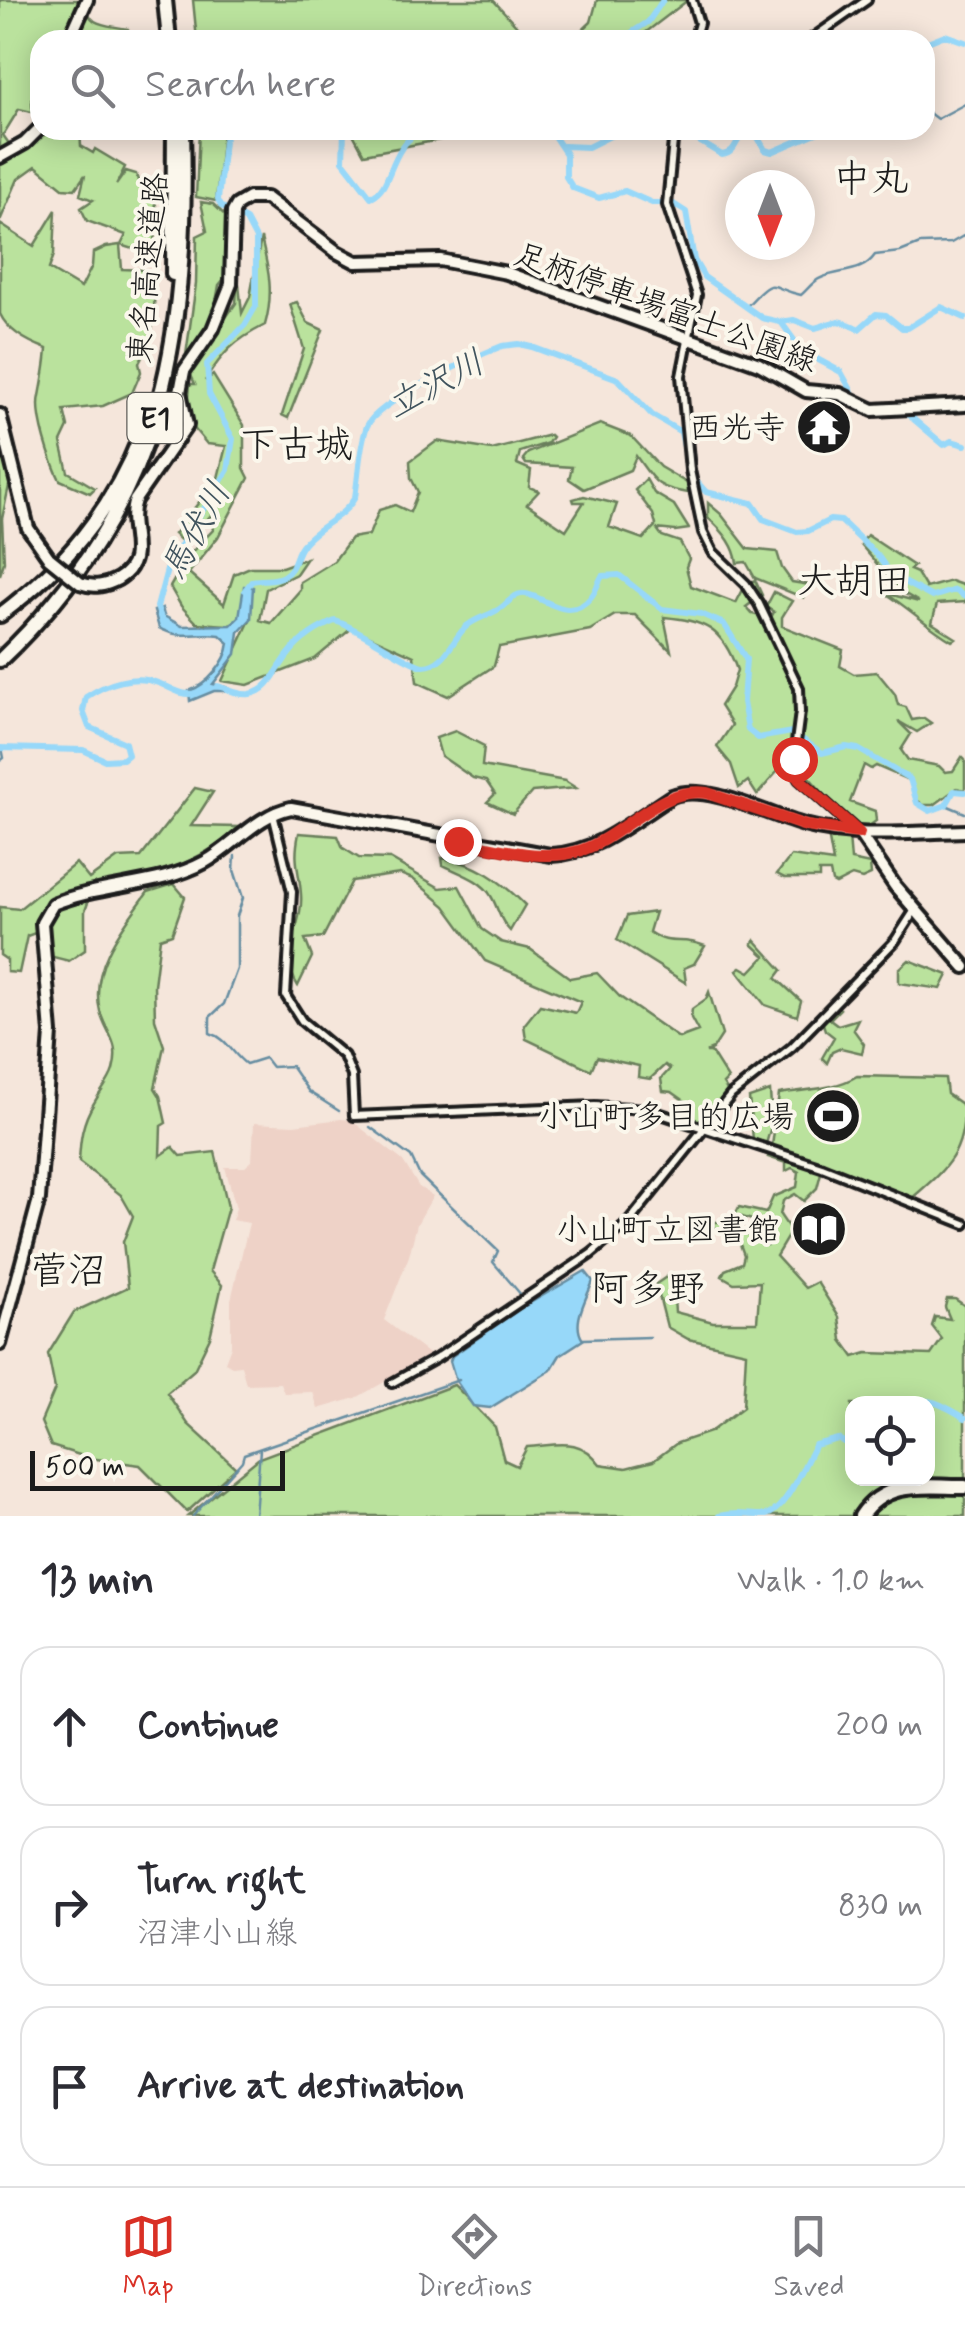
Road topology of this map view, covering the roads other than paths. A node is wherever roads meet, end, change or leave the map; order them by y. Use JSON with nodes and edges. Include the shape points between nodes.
{"nodes":[{"id":1,"x":87,"y":0,"type":"edge"},
{"id":2,"x":165,"y":0,"type":"edge"},
{"id":3,"x":174,"y":0,"type":"edge"},
{"id":4,"x":692,"y":0,"type":"edge"},
{"id":5,"x":866,"y":0,"type":"edge"},
{"id":6,"x":73,"y":30,"type":"edge"},
{"id":7,"x":168,"y":30,"type":"edge"},
{"id":8,"x":176,"y":30,"type":"edge"},
{"id":9,"x":697,"y":30,"type":"edge"},
{"id":10,"x":824,"y":30,"type":"edge"},
{"id":11,"x":30,"y":138,"type":"edge"},
{"id":12,"x":174,"y":140,"type":"edge"},
{"id":13,"x":183,"y":140,"type":"edge"},
{"id":14,"x":673,"y":140,"type":"edge"},
{"id":15,"x":0,"y":157,"type":"edge"},
{"id":16,"x":687,"y":338,"type":"junction"},
{"id":17,"x":965,"y":405,"type":"edge"},
{"id":18,"x":0,"y":415,"type":"edge"},
{"id":19,"x":0,"y":615,"type":"edge"},
{"id":20,"x":0,"y":660,"type":"edge"},
{"id":21,"x":273,"y":813,"type":"junction"},
{"id":22,"x":965,"y":831,"type":"edge"},
{"id":23,"x":859,"y":833,"type":"junction"},
{"id":24,"x":915,"y":910,"type":"junction"},
{"id":25,"x":965,"y":967,"type":"edge"},
{"id":26,"x":707,"y":1128,"type":"junction"},
{"id":27,"x":965,"y":1224,"type":"edge"},
{"id":28,"x":0,"y":1344,"type":"edge"},
{"id":29,"x":392,"y":1383,"type":"dead end"},
{"id":30,"x":965,"y":1489,"type":"edge"},
{"id":31,"x":864,"y":1516,"type":"edge"}],
"edges":[{"from":1,"to":6,"type":"main road"},
{"from":2,"to":7,"type":"highway"},
{"from":3,"to":8,"type":"highway"},
{"from":4,"to":9,"type":"street"},
{"from":5,"to":10,"type":"street"},
{"from":11,"to":15,"type":"main road"},
{"from":12,"to":19,"type":"highway","name":"東名高速道路","number":"E1","via":[[171,300],[142,432],[90,531]]},
{"from":13,"to":20,"type":"highway","name":"東名高速道路","number":"E1","via":[[180,292],[153,426],[88,560]]},
{"from":14,"to":16,"type":"street","via":[[668,205],[696,287]]},
{"from":16,"to":17,"type":"main road","name":"足柄停車場富士公園線","via":[[759,364],[806,391],[840,394],[873,410]]},
{"from":16,"to":18,"type":"main road","name":"足柄停車場富士公園線","bridge":true,"via":[[507,272],[440,260],[356,262],[271,200],[254,197],[237,205],[231,218],[232,279],[212,329],[184,371],[186,426],[130,512],[135,562],[126,574],[92,587],[39,548]]},
{"from":16,"to":23,"type":"street","via":[[681,376],[690,470],[708,545],[760,604],[799,688],[799,779]]},
{"from":21,"to":23,"type":"main road","via":[[307,809],[562,855],[596,844],[672,796],[692,791],[806,826]]},
{"from":21,"to":26,"type":"street","via":[[292,892],[284,990],[297,1016],[344,1056],[354,1116],[609,1106],[665,1113]]},
{"from":21,"to":28,"type":"main road","via":[[188,871],[61,901],[45,913],[51,1033],[39,1199]]},
{"from":22,"to":23,"type":"main road"},
{"from":23,"to":24,"type":"main road"},
{"from":24,"to":25,"type":"main road"},
{"from":24,"to":26,"type":"street","via":[[895,941],[792,1047],[737,1089]]},
{"from":26,"to":27,"type":"street"},
{"from":26,"to":29,"type":"street","via":[[628,1223],[591,1254]]},
{"from":30,"to":31,"type":"highway","via":[[897,1488],[876,1498]]}]}
